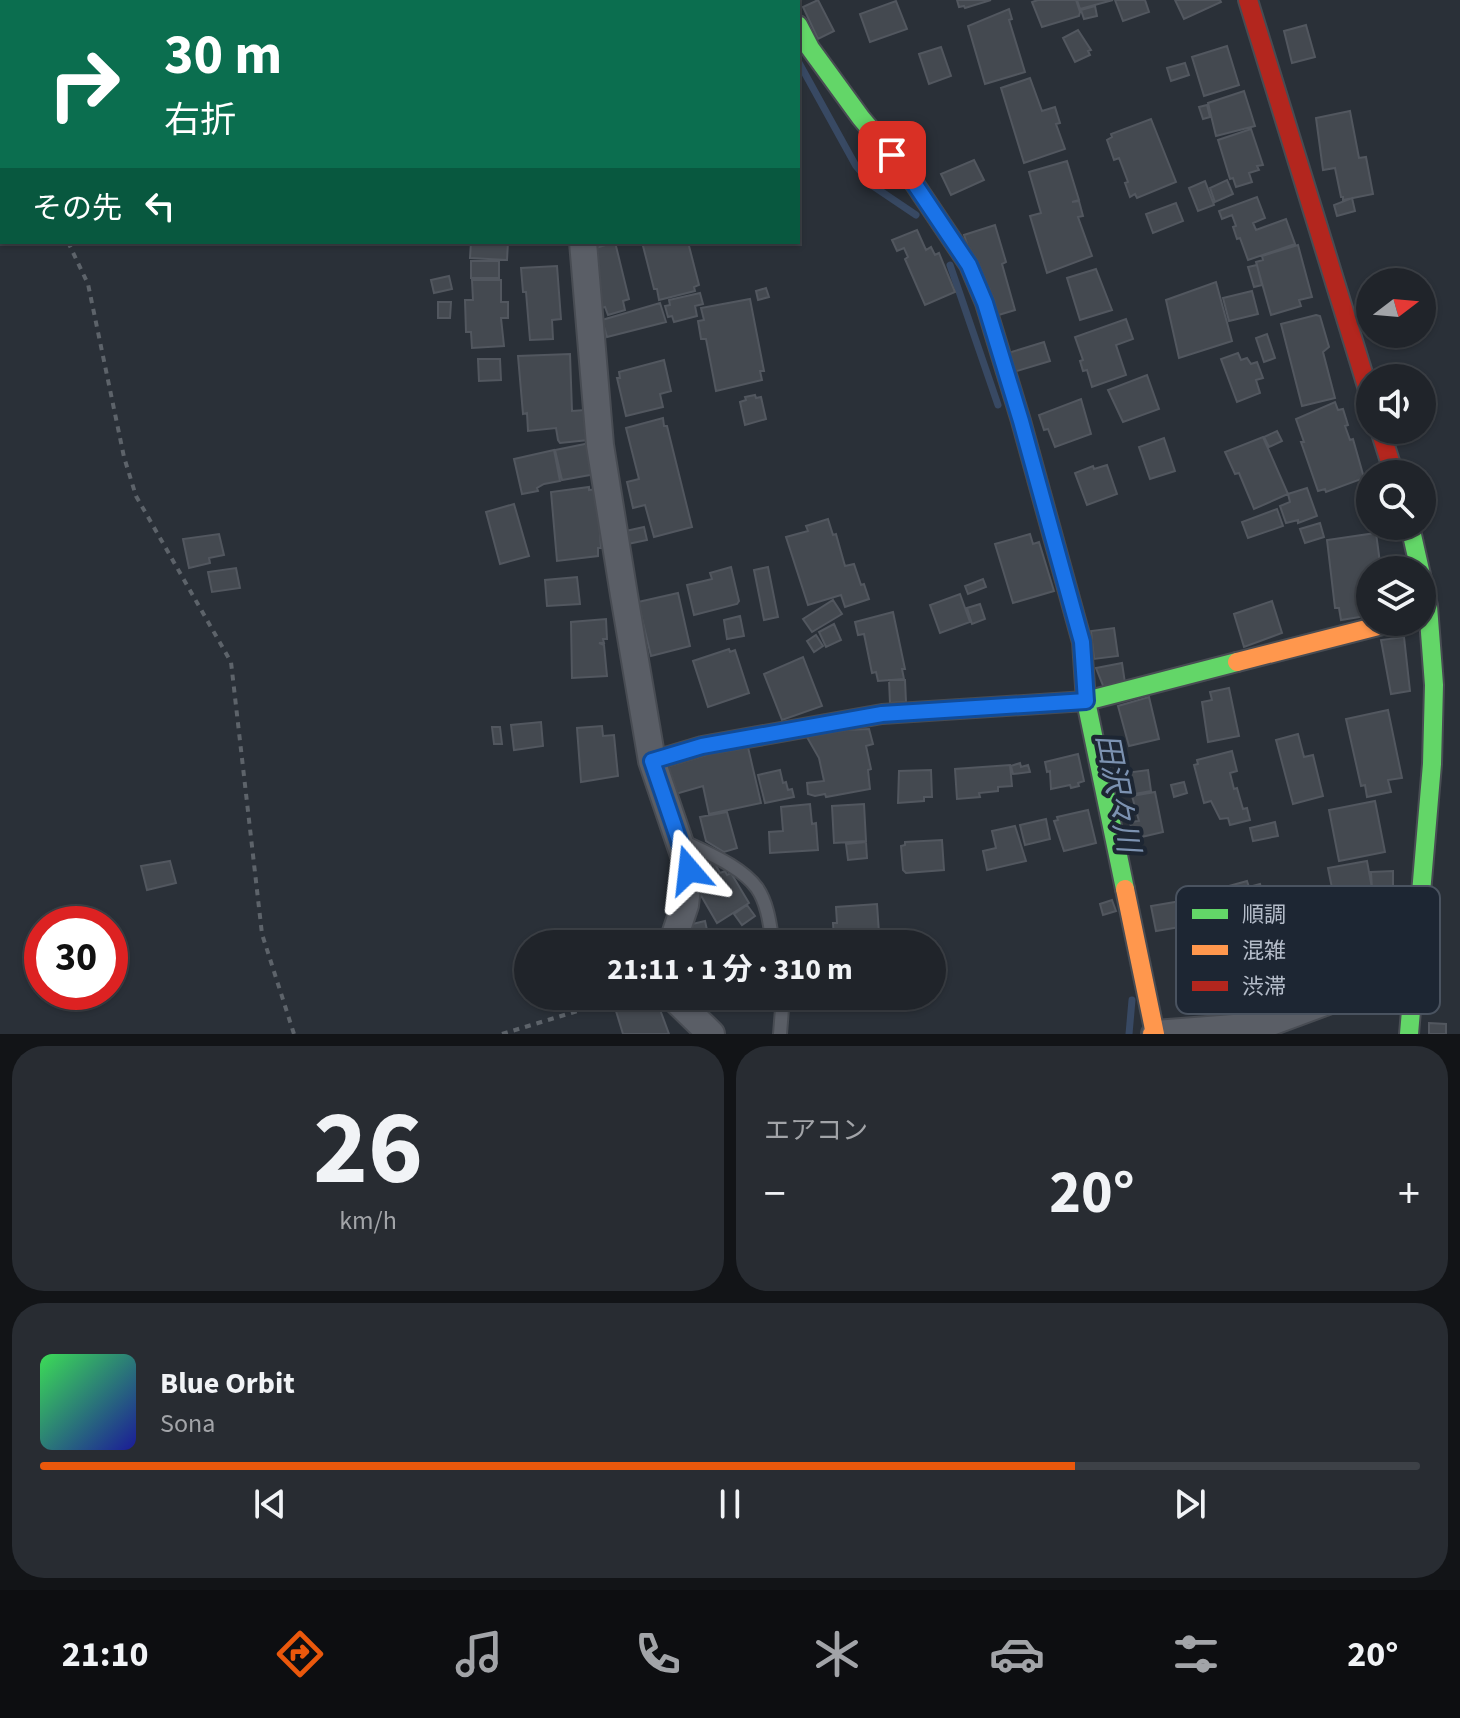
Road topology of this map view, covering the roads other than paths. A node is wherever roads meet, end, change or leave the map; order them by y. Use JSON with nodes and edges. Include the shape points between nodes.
{"nodes":[{"id":1,"x":1248,"y":0,"type":"edge"},
{"id":2,"x":800,"y":29,"type":"edge"},
{"id":3,"x":583,"y":244,"type":"edge"},
{"id":4,"x":1360,"y":364,"type":"edge"},
{"id":5,"x":1356,"y":632,"type":"edge"},
{"id":6,"x":1428,"y":636,"type":"edge"},
{"id":7,"x":1085,"y":701,"type":"junction"},
{"id":8,"x":652,"y":761,"type":"junction"},
{"id":9,"x":680,"y":839,"type":"junction"},
{"id":10,"x":1421,"y":886,"type":"edge"},
{"id":11,"x":677,"y":930,"type":"edge"},
{"id":12,"x":770,"y":930,"type":"edge"},
{"id":13,"x":686,"y":1010,"type":"edge"},
{"id":14,"x":782,"y":1010,"type":"edge"},
{"id":15,"x":1292,"y":1014,"type":"edge"},
{"id":16,"x":1411,"y":1014,"type":"edge"},
{"id":17,"x":711,"y":1034,"type":"edge"},
{"id":18,"x":780,"y":1034,"type":"edge"},
{"id":19,"x":1154,"y":1034,"type":"edge"},
{"id":20,"x":1409,"y":1034,"type":"edge"}],
"edges":[{"from":1,"to":4,"type":"street"},
{"from":2,"to":7,"type":"street","via":[[969,265],[1017,406],[1082,642]]},
{"from":3,"to":8,"type":"street","via":[[600,445]]},
{"from":5,"to":7,"type":"street"},
{"from":6,"to":10,"type":"street","via":[[1436,685]]},
{"from":7,"to":8,"type":"street","via":[[882,714],[702,746]]},
{"from":7,"to":19,"type":"street"},
{"from":8,"to":9,"type":"street"},
{"from":9,"to":11,"type":"street","via":[[689,870]]},
{"from":9,"to":12,"type":"lane","via":[[738,871],[757,889]]},
{"from":13,"to":17,"type":"street"},
{"from":14,"to":18,"type":"lane"},
{"from":15,"to":19,"type":"street","via":[[1260,1026]]},
{"from":16,"to":20,"type":"street"}]}
